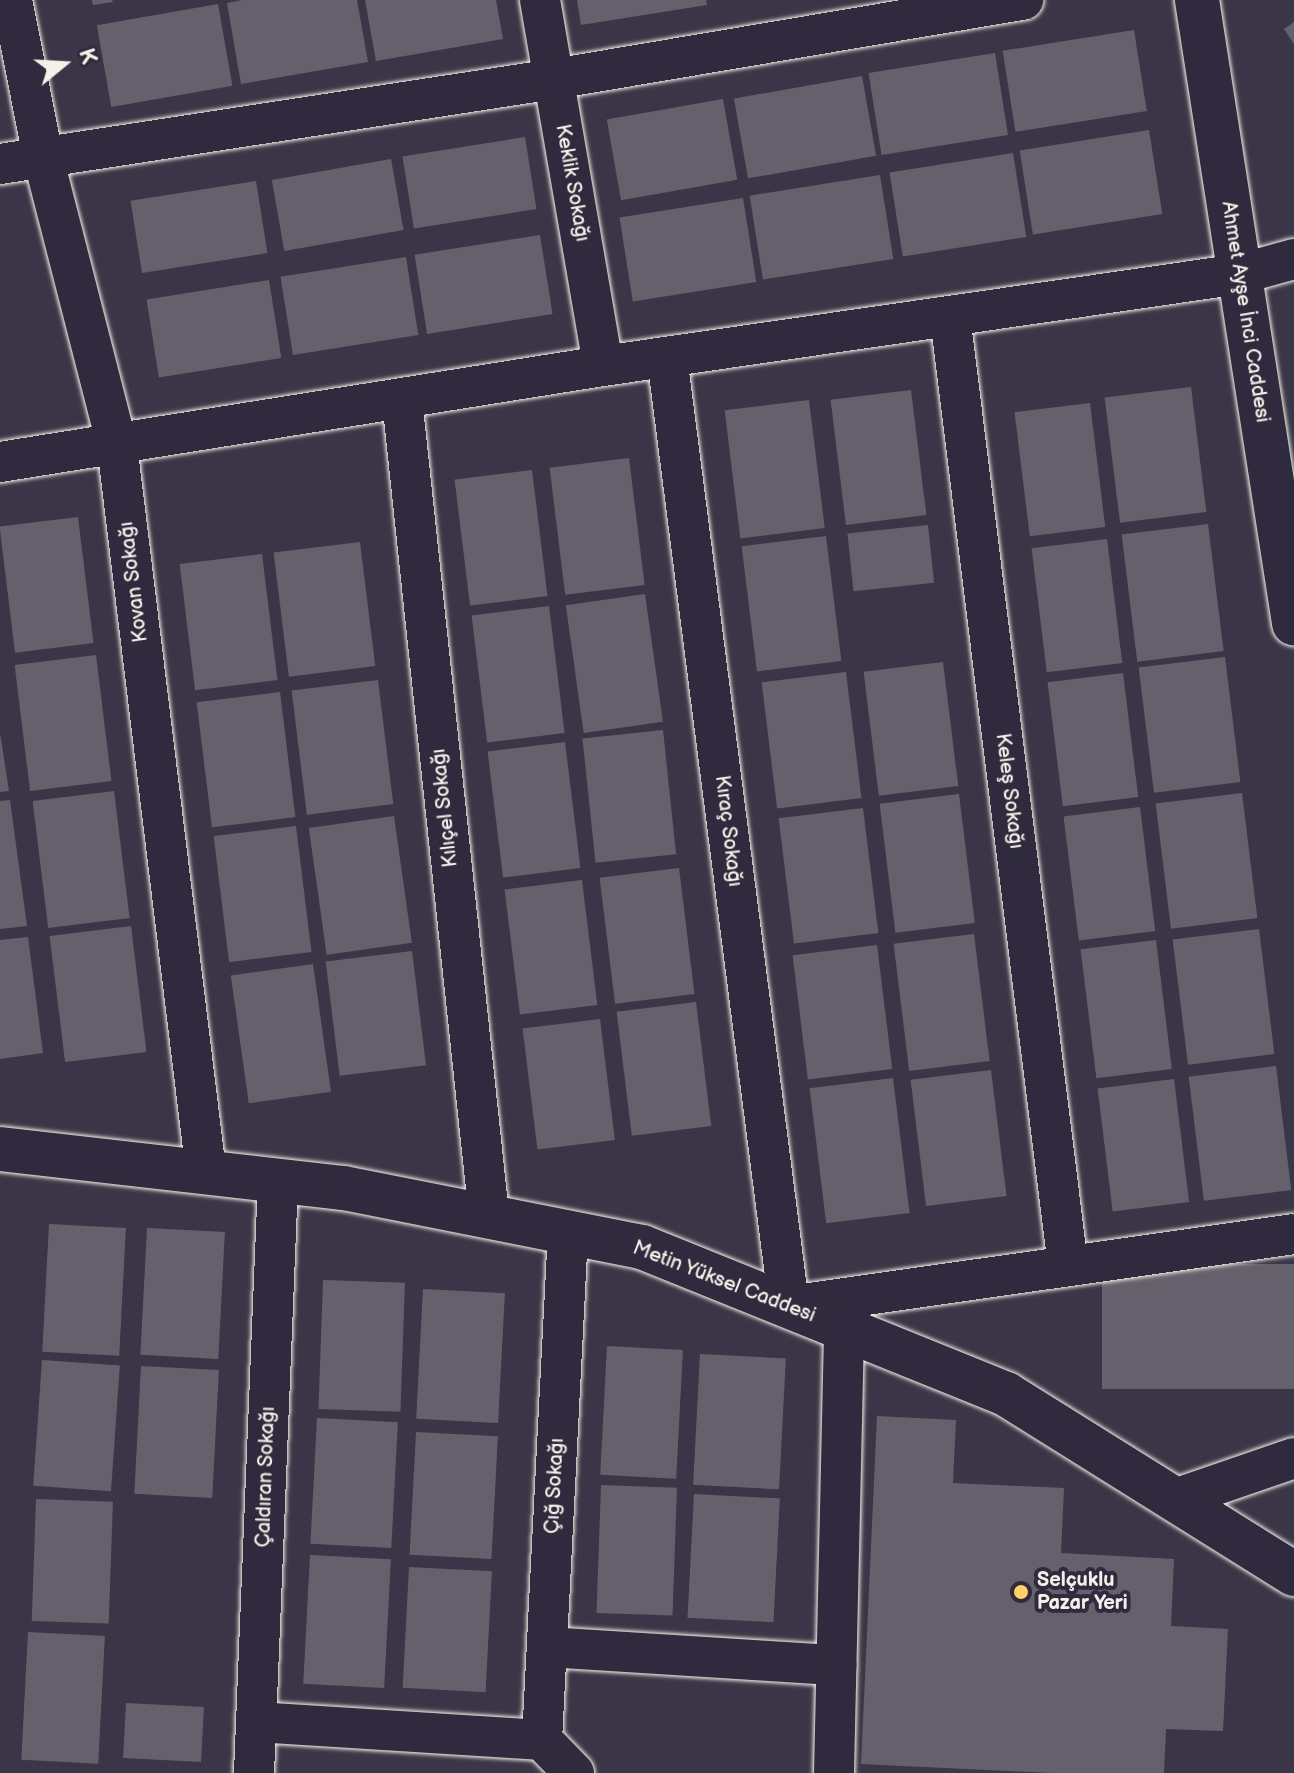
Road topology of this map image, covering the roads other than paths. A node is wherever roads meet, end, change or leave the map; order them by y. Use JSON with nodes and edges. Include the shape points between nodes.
{"nodes":[{"id":1,"x":12,"y":0,"type":"edge"},
{"id":2,"x":540,"y":0,"type":"edge"},
{"id":3,"x":1023,"y":0,"type":"edge"},
{"id":4,"x":1204,"y":4,"type":"edge"},
{"id":5,"x":554,"y":79,"type":"junction"},
{"id":6,"x":43,"y":157,"type":"junction"},
{"id":7,"x":0,"y":164,"type":"edge"},
{"id":8,"x":1294,"y":259,"type":"edge"},
{"id":9,"x":1240,"y":274,"type":"junction"},
{"id":10,"x":950,"y":316,"type":"junction"},
{"id":11,"x":667,"y":357,"type":"junction"},
{"id":12,"x":603,"y":366,"type":"junction"},
{"id":13,"x":402,"y":399,"type":"junction"},
{"id":14,"x":117,"y":445,"type":"junction"},
{"id":15,"x":0,"y":462,"type":"edge"},
{"id":16,"x":1294,"y":623,"type":"edge"},
{"id":17,"x":0,"y":1157,"type":"edge"},
{"id":18,"x":206,"y":1172,"type":"junction"},
{"id":19,"x":278,"y":1180,"type":"junction"},
{"id":20,"x":489,"y":1216,"type":"junction"},
{"id":21,"x":568,"y":1232,"type":"junction"},
{"id":22,"x":1294,"y":1234,"type":"edge"},
{"id":23,"x":1068,"y":1266,"type":"junction"},
{"id":24,"x":789,"y":1306,"type":"junction"},
{"id":25,"x":844,"y":1328,"type":"junction"},
{"id":26,"x":1294,"y":1458,"type":"edge"},
{"id":27,"x":1175,"y":1499,"type":"junction"},
{"id":28,"x":1294,"y":1574,"type":"edge"},
{"id":29,"x":547,"y":1647,"type":"junction"},
{"id":30,"x":836,"y":1665,"type":"junction"},
{"id":31,"x":256,"y":1722,"type":"junction"},
{"id":32,"x":542,"y":1740,"type":"junction"},
{"id":33,"x":254,"y":1773,"type":"edge"},
{"id":34,"x":574,"y":1773,"type":"edge"},
{"id":35,"x":580,"y":1773,"type":"edge"},
{"id":36,"x":834,"y":1773,"type":"edge"}],
"edges":[{"from":1,"to":6,"type":"street","name":"Kovan Sokağı"},
{"from":2,"to":5,"type":"street","name":"Keklik Sokağı"},
{"from":3,"to":5,"type":"street"},
{"from":4,"to":9,"type":"street","name":"Ahmet Ayşe İnci Caddesi"},
{"from":5,"to":6,"type":"street"},
{"from":5,"to":12,"type":"street","name":"Keklik Sokağı"},
{"from":6,"to":7,"type":"street"},
{"from":6,"to":14,"type":"street","name":"Kovan Sokağı"},
{"from":8,"to":9,"type":"street"},
{"from":9,"to":10,"type":"street"},
{"from":9,"to":16,"type":"street","name":"Ahmet Ayşe İnci Caddesi"},
{"from":10,"to":11,"type":"street"},
{"from":10,"to":23,"type":"street","name":"Keleş Sokağı"},
{"from":11,"to":12,"type":"street"},
{"from":11,"to":24,"type":"street","name":"Kıraç Sokağı"},
{"from":12,"to":13,"type":"street"},
{"from":13,"to":14,"type":"street"},
{"from":13,"to":20,"type":"street","name":"Kılıçel Sokağı"},
{"from":14,"to":15,"type":"street"},
{"from":14,"to":18,"type":"street","name":"Kovan Sokağı"},
{"from":17,"to":18,"type":"street","name":"Metin Yüksel Caddesi"},
{"from":18,"to":19,"type":"street","name":"Metin Yüksel Caddesi"},
{"from":19,"to":20,"type":"street","name":"Metin Yüksel Caddesi"},
{"from":19,"to":31,"type":"street","name":"Çaldıran Sokağı"},
{"from":20,"to":21,"type":"street","name":"Metin Yüksel Caddesi"},
{"from":21,"to":24,"type":"street","name":"Metin Yüksel Caddesi","via":[[642,1247]]},
{"from":21,"to":29,"type":"street","name":"Çığ Sokağı"},
{"from":22,"to":23,"type":"street"},
{"from":23,"to":24,"type":"street"},
{"from":24,"to":25,"type":"street","name":"Metin Yüksel Caddesi"},
{"from":25,"to":27,"type":"street","name":"Metin Yüksel Caddesi","via":[[1006,1394]]},
{"from":25,"to":30,"type":"street"},
{"from":26,"to":27,"type":"street"},
{"from":27,"to":28,"type":"street","name":"Metin Yüksel Caddesi"},
{"from":29,"to":30,"type":"street"},
{"from":29,"to":32,"type":"street","name":"Çığ Sokağı"},
{"from":30,"to":36,"type":"street"},
{"from":31,"to":32,"type":"street"},
{"from":31,"to":33,"type":"street","name":"Çaldıran Sokağı"},
{"from":32,"to":34,"type":"street"},
{"from":34,"to":35,"type":"street"}]}
